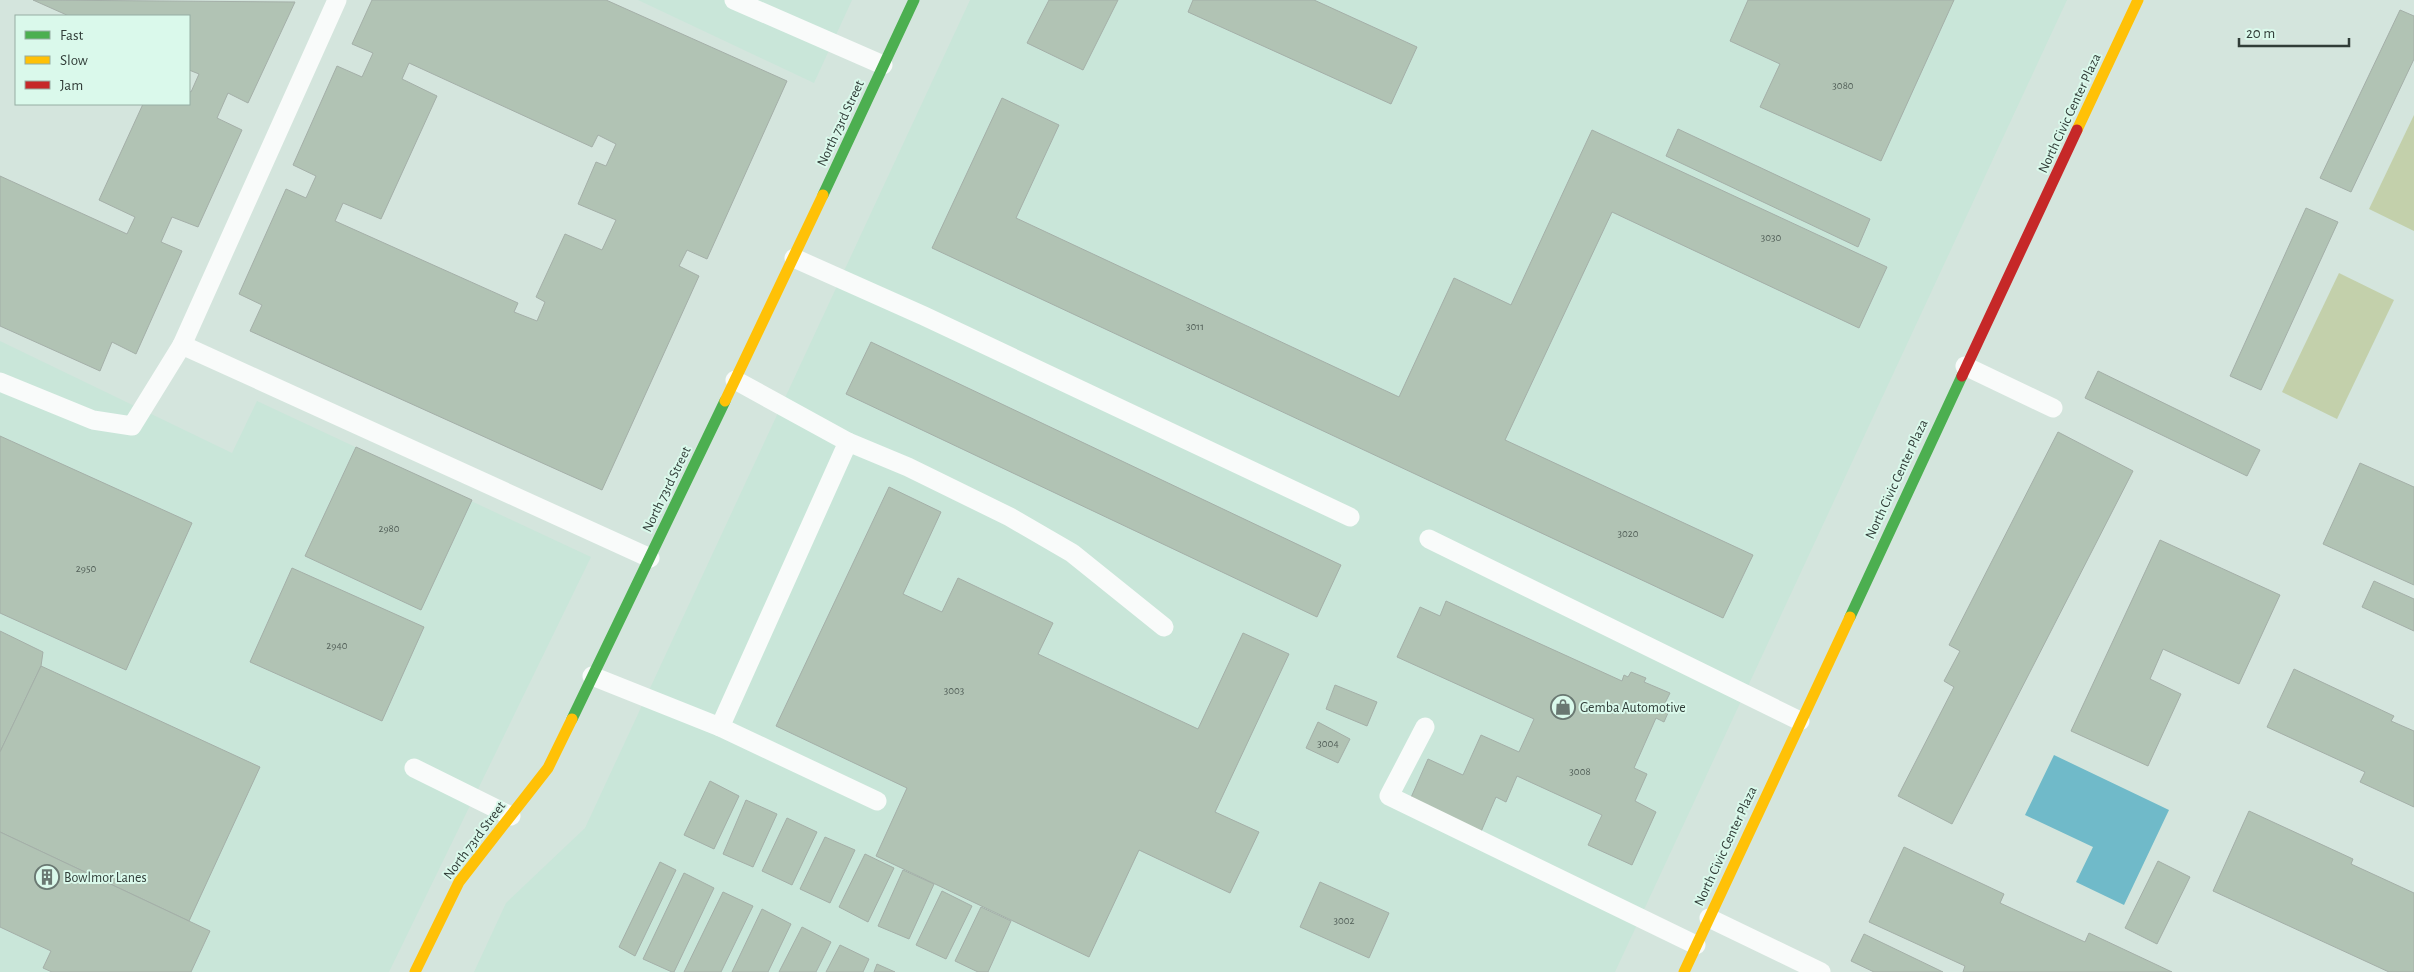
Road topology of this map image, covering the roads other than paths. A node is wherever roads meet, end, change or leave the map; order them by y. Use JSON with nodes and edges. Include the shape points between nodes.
{"nodes":[{"id":1,"x":337,"y":0,"type":"edge"},
{"id":2,"x":734,"y":0,"type":"edge"},
{"id":3,"x":914,"y":0,"type":"edge"},
{"id":4,"x":2138,"y":0,"type":"edge"},
{"id":5,"x":883,"y":65,"type":"junction"},
{"id":6,"x":794,"y":258,"type":"junction"},
{"id":7,"x":182,"y":346,"type":"junction"},
{"id":8,"x":1965,"y":366,"type":"junction"},
{"id":9,"x":735,"y":380,"type":"junction"},
{"id":10,"x":0,"y":382,"type":"edge"},
{"id":11,"x":2053,"y":408,"type":"dead end"},
{"id":12,"x":848,"y":442,"type":"junction"},
{"id":13,"x":1350,"y":517,"type":"dead end"},
{"id":14,"x":1429,"y":539,"type":"dead end"},
{"id":15,"x":650,"y":558,"type":"junction"},
{"id":16,"x":1164,"y":627,"type":"dead end"},
{"id":17,"x":592,"y":676,"type":"junction"},
{"id":18,"x":1800,"y":721,"type":"junction"},
{"id":19,"x":720,"y":727,"type":"junction"},
{"id":20,"x":1425,"y":728,"type":"dead end"},
{"id":21,"x":414,"y":768,"type":"dead end"},
{"id":22,"x":877,"y":801,"type":"dead end"},
{"id":23,"x":511,"y":816,"type":"junction"},
{"id":24,"x":1709,"y":918,"type":"junction"},
{"id":25,"x":1696,"y":945,"type":"junction"},
{"id":26,"x":415,"y":972,"type":"edge"},
{"id":27,"x":1684,"y":972,"type":"edge"},
{"id":28,"x":1821,"y":972,"type":"edge"}],
"edges":[{"from":1,"to":7,"type":"lane"},
{"from":2,"to":5,"type":"lane"},
{"from":3,"to":5,"type":"street","name":"North 73rd Street"},
{"from":4,"to":8,"type":"street","name":"North Civic Center Plaza"},
{"from":5,"to":6,"type":"street","name":"North 73rd Street"},
{"from":6,"to":9,"type":"street","name":"North 73rd Street"},
{"from":6,"to":13,"type":"lane"},
{"from":7,"to":10,"type":"lane","via":[[132,426],[93,420]]},
{"from":7,"to":15,"type":"lane"},
{"from":8,"to":11,"type":"lane"},
{"from":8,"to":18,"type":"street","name":"North Civic Center Plaza"},
{"from":9,"to":12,"type":"lane"},
{"from":9,"to":15,"type":"street","name":"North 73rd Street"},
{"from":12,"to":16,"type":"lane","via":[[1010,517],[1072,553]]},
{"from":12,"to":19,"type":"lane"},
{"from":14,"to":18,"type":"lane"},
{"from":15,"to":17,"type":"street","name":"North 73rd Street"},
{"from":17,"to":19,"type":"lane"},
{"from":17,"to":23,"type":"street","name":"North 73rd Street","via":[[548,768]]},
{"from":18,"to":24,"type":"street","name":"North Civic Center Plaza"},
{"from":19,"to":22,"type":"lane"},
{"from":20,"to":25,"type":"lane","via":[[1389,796]]},
{"from":21,"to":23,"type":"lane"},
{"from":23,"to":26,"type":"street","name":"North 73rd Street","via":[[459,882]]},
{"from":24,"to":25,"type":"street","name":"North Civic Center Plaza"},
{"from":24,"to":28,"type":"lane"},
{"from":25,"to":27,"type":"street","name":"North Civic Center Plaza"}]}
